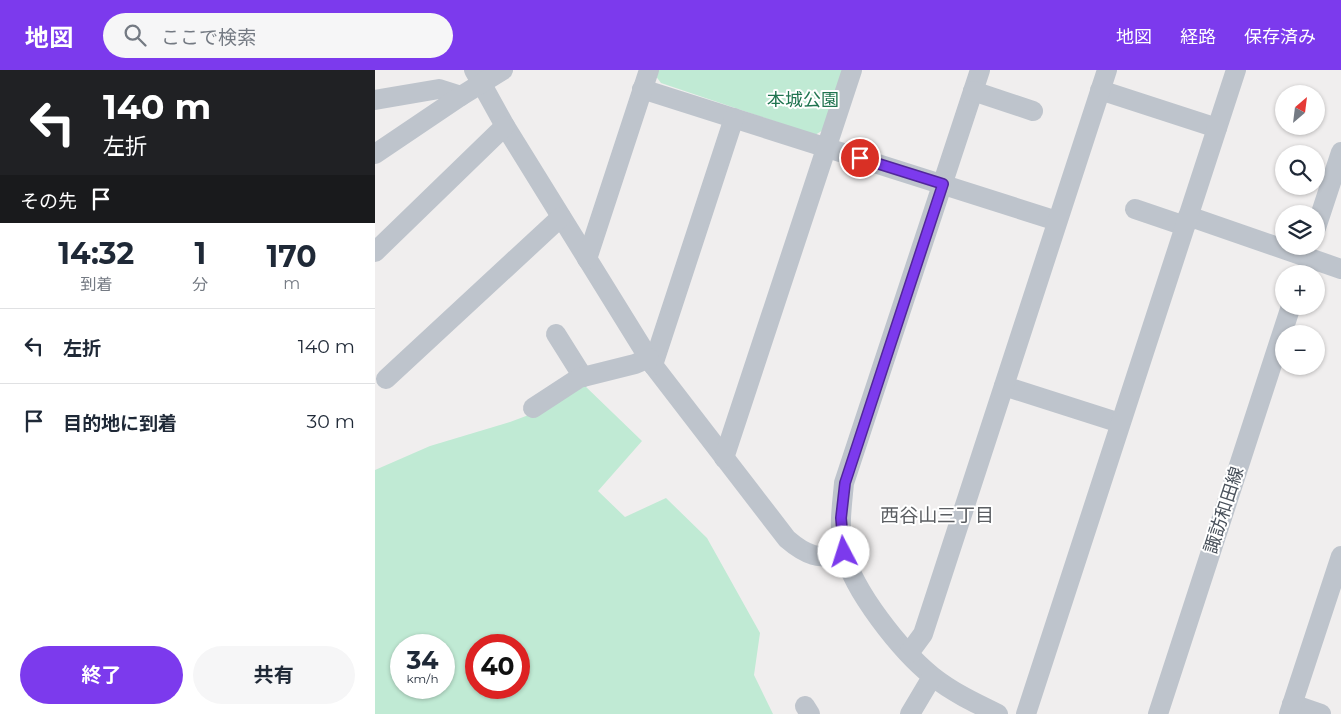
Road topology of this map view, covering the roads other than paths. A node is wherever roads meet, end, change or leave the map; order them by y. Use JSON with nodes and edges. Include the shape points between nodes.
{"nodes":[{"id":1,"x":503,"y":70,"type":"edge"},
{"id":2,"x":649,"y":70,"type":"edge"},
{"id":3,"x":852,"y":70,"type":"edge"},
{"id":4,"x":980,"y":70,"type":"edge"},
{"id":5,"x":1107,"y":70,"type":"edge"},
{"id":6,"x":1236,"y":70,"type":"edge"},
{"id":7,"x":477,"y":77,"type":"edge"},
{"id":8,"x":642,"y":89,"type":"junction"},
{"id":9,"x":1100,"y":90,"type":"junction"},
{"id":10,"x":973,"y":91,"type":"junction"},
{"id":11,"x":461,"y":96,"type":"junction"},
{"id":12,"x":375,"y":100,"type":"edge"},
{"id":13,"x":1033,"y":111,"type":"dead end"},
{"id":14,"x":734,"y":118,"type":"junction"},
{"id":15,"x":505,"y":126,"type":"junction"},
{"id":16,"x":1217,"y":128,"type":"junction"},
{"id":17,"x":826,"y":147,"type":"junction"},
{"id":18,"x":1341,"y":152,"type":"edge"},
{"id":19,"x":375,"y":154,"type":"edge"},
{"id":20,"x":943,"y":184,"type":"junction"},
{"id":21,"x":1324,"y":205,"type":"edge"},
{"id":22,"x":1135,"y":209,"type":"dead end"},
{"id":23,"x":561,"y":217,"type":"junction"},
{"id":24,"x":1057,"y":221,"type":"junction"},
{"id":25,"x":1187,"y":221,"type":"junction"},
{"id":26,"x":375,"y":252,"type":"edge"},
{"id":27,"x":587,"y":259,"type":"junction"},
{"id":28,"x":1306,"y":259,"type":"edge"},
{"id":29,"x":1341,"y":269,"type":"edge"},
{"id":30,"x":1288,"y":315,"type":"edge"},
{"id":31,"x":556,"y":334,"type":"dead end"},
{"id":32,"x":651,"y":362,"type":"junction"},
{"id":33,"x":583,"y":377,"type":"junction"},
{"id":34,"x":386,"y":380,"type":"dead end"},
{"id":35,"x":1003,"y":386,"type":"junction"},
{"id":36,"x":533,"y":408,"type":"dead end"},
{"id":37,"x":1120,"y":423,"type":"junction"},
{"id":38,"x":724,"y":458,"type":"junction"},
{"id":39,"x":1341,"y":556,"type":"edge"},
{"id":40,"x":846,"y":557,"type":"junction"},
{"id":41,"x":1334,"y":601,"type":"edge"},
{"id":42,"x":909,"y":653,"type":"junction"},
{"id":43,"x":932,"y":677,"type":"junction"},
{"id":44,"x":1291,"y":709,"type":"edge"},
{"id":45,"x":910,"y":714,"type":"edge"},
{"id":46,"x":998,"y":714,"type":"edge"},
{"id":47,"x":1026,"y":714,"type":"edge"},
{"id":48,"x":1158,"y":714,"type":"edge"},
{"id":49,"x":1321,"y":714,"type":"edge"}],
"edges":[{"from":1,"to":7,"type":"street"},
{"from":2,"to":8,"type":"street"},
{"from":3,"to":17,"type":"street"},
{"from":4,"to":10,"type":"street"},
{"from":5,"to":9,"type":"street"},
{"from":6,"to":16,"type":"street"},
{"from":7,"to":11,"type":"street"},
{"from":7,"to":15,"type":"street"},
{"from":8,"to":14,"type":"street"},
{"from":8,"to":27,"type":"street"},
{"from":9,"to":16,"type":"street"},
{"from":9,"to":24,"type":"street"},
{"from":10,"to":13,"type":"street"},
{"from":10,"to":20,"type":"street"},
{"from":11,"to":12,"type":"street","via":[[439,89]]},
{"from":11,"to":19,"type":"street"},
{"from":14,"to":17,"type":"street"},
{"from":14,"to":32,"type":"street"},
{"from":15,"to":23,"type":"street"},
{"from":15,"to":26,"type":"street"},
{"from":16,"to":25,"type":"street"},
{"from":17,"to":20,"type":"street"},
{"from":17,"to":38,"type":"street"},
{"from":18,"to":21,"type":"street"},
{"from":20,"to":24,"type":"street"},
{"from":20,"to":40,"type":"street","via":[[845,483],[841,518]]},
{"from":22,"to":25,"type":"street"},
{"from":23,"to":27,"type":"street"},
{"from":23,"to":34,"type":"street"},
{"from":24,"to":35,"type":"street"},
{"from":25,"to":28,"type":"street"},
{"from":25,"to":37,"type":"street"},
{"from":27,"to":32,"type":"street"},
{"from":28,"to":29,"type":"street"},
{"from":30,"to":48,"type":"street","name":"諏訪和田線"},
{"from":31,"to":33,"type":"street"},
{"from":32,"to":33,"type":"street"},
{"from":32,"to":38,"type":"street"},
{"from":33,"to":36,"type":"street"},
{"from":35,"to":37,"type":"street"},
{"from":35,"to":42,"type":"street","via":[[923,634]]},
{"from":37,"to":47,"type":"street"},
{"from":38,"to":40,"type":"street","via":[[799,550],[810,555]]},
{"from":39,"to":41,"type":"street"},
{"from":40,"to":42,"type":"street","via":[[854,579],[875,613]]},
{"from":41,"to":44,"type":"street"},
{"from":42,"to":43,"type":"street"},
{"from":43,"to":45,"type":"street"},
{"from":43,"to":46,"type":"street"},
{"from":44,"to":49,"type":"street"}]}
